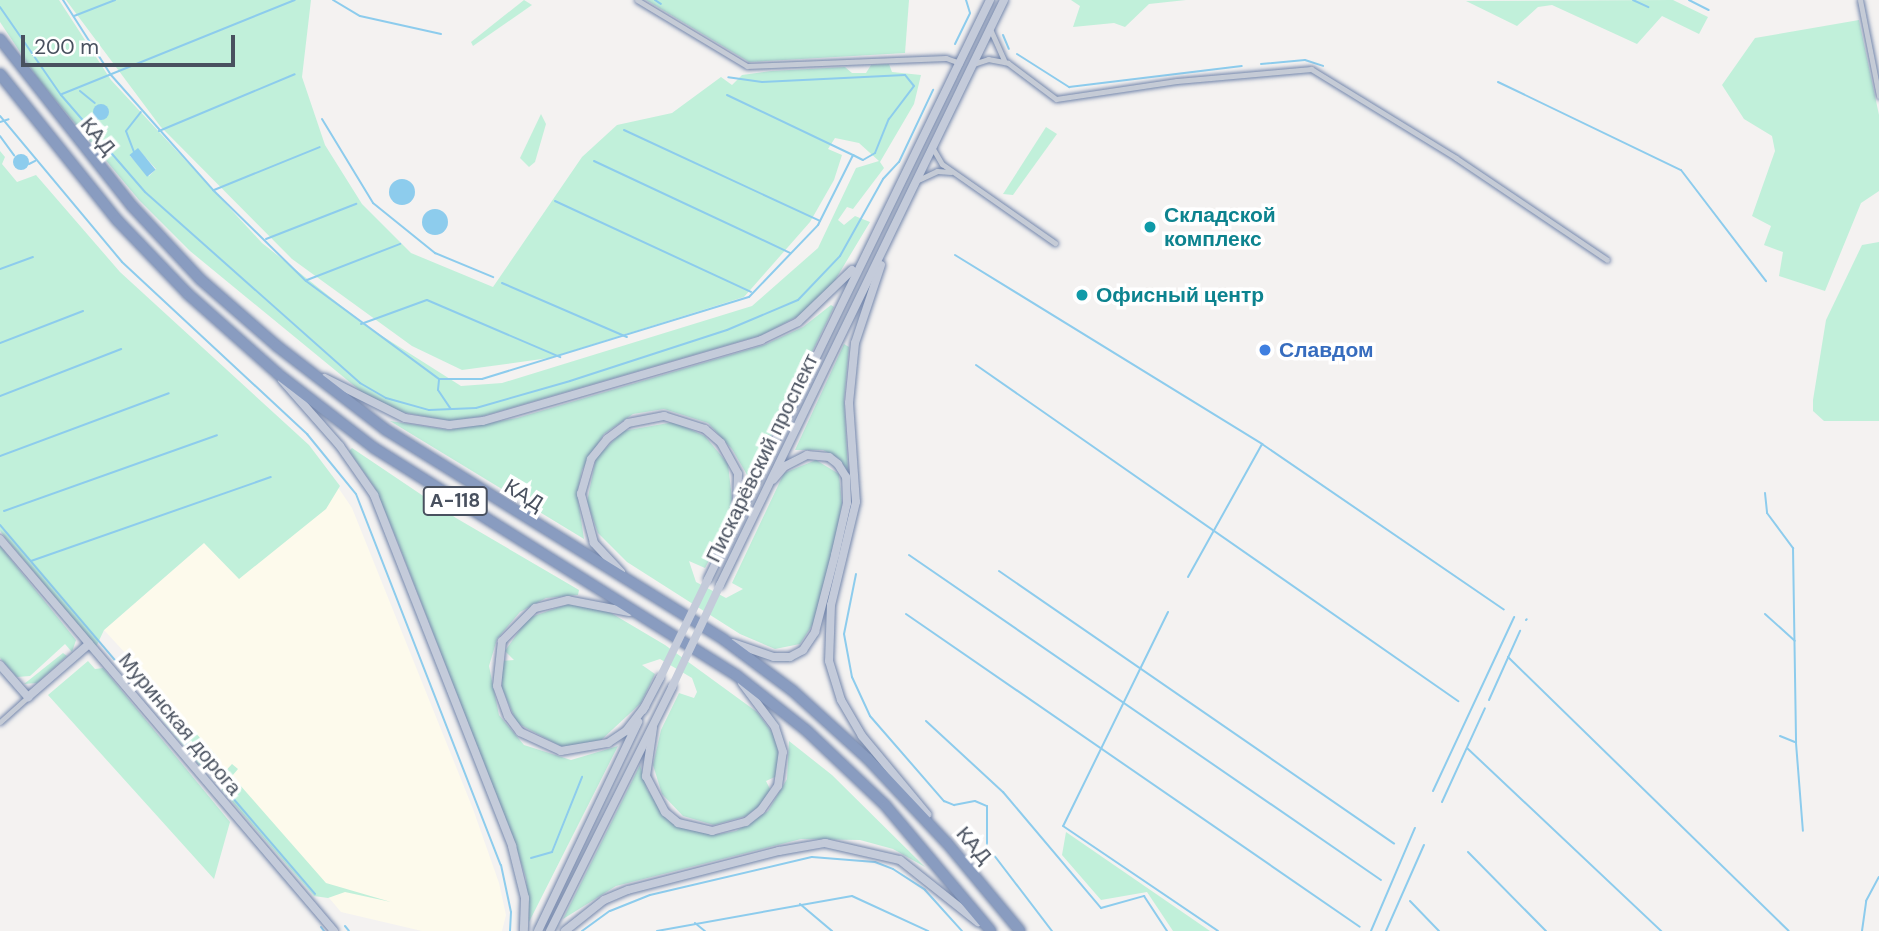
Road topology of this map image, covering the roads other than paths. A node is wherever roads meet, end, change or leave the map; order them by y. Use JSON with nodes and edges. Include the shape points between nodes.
{"nodes":[{"id":1,"x":637,"y":0,"type":"edge"},
{"id":2,"x":990,"y":0,"type":"edge"},
{"id":3,"x":1004,"y":0,"type":"edge"},
{"id":4,"x":1860,"y":0,"type":"edge"},
{"id":5,"x":990,"y":28,"type":"junction"},
{"id":6,"x":0,"y":39,"type":"edge"},
{"id":7,"x":1005,"y":62,"type":"junction"},
{"id":8,"x":960,"y":63,"type":"junction"},
{"id":9,"x":973,"y":64,"type":"junction"},
{"id":10,"x":0,"y":74,"type":"edge"},
{"id":11,"x":1879,"y":96,"type":"edge"},
{"id":12,"x":932,"y":148,"type":"junction"},
{"id":13,"x":951,"y":172,"type":"junction"},
{"id":14,"x":916,"y":181,"type":"junction"},
{"id":15,"x":1055,"y":243,"type":"dead end"},
{"id":16,"x":881,"y":258,"type":"junction"},
{"id":17,"x":861,"y":260,"type":"junction"},
{"id":18,"x":1607,"y":260,"type":"dead end"},
{"id":19,"x":295,"y":361,"type":"junction"},
{"id":20,"x":278,"y":374,"type":"junction"},
{"id":21,"x":765,"y":490,"type":"junction"},
{"id":22,"x":730,"y":534,"type":"junction"},
{"id":23,"x":0,"y":539,"type":"edge"},
{"id":24,"x":628,"y":579,"type":"junction"},
{"id":25,"x":641,"y":616,"type":"junction"},
{"id":26,"x":723,"y":639,"type":"junction"},
{"id":27,"x":89,"y":644,"type":"junction"},
{"id":28,"x":0,"y":665,"type":"edge"},
{"id":29,"x":736,"y":675,"type":"junction"},
{"id":30,"x":29,"y":697,"type":"junction"},
{"id":31,"x":645,"y":707,"type":"junction"},
{"id":32,"x":0,"y":722,"type":"edge"},
{"id":33,"x":653,"y":728,"type":"junction"},
{"id":34,"x":947,"y":843,"type":"junction"},
{"id":35,"x":334,"y":931,"type":"edge"},
{"id":36,"x":524,"y":931,"type":"edge"},
{"id":37,"x":538,"y":931,"type":"edge"},
{"id":38,"x":550,"y":931,"type":"edge"},
{"id":39,"x":565,"y":931,"type":"edge"},
{"id":40,"x":990,"y":931,"type":"edge"},
{"id":41,"x":1020,"y":931,"type":"edge"}],
"edges":[{"from":1,"to":8,"type":"street","via":[[747,66],[946,58]]},
{"from":2,"to":8,"type":"main road","name":"Пискарёвский проспект"},
{"from":3,"to":5,"type":"main road","name":"Пискарёвский проспект"},
{"from":4,"to":11,"type":"street"},
{"from":5,"to":7,"type":"street"},
{"from":5,"to":9,"type":"main road","name":"Пискарёвский проспект"},
{"from":6,"to":19,"type":"highway","name":"КАД","number":"А-118","via":[[132,206],[200,279]]},
{"from":7,"to":9,"type":"street","via":[[988,59]]},
{"from":7,"to":18,"type":"street","via":[[1056,99],[1177,81],[1311,69],[1456,158]]},
{"from":8,"to":17,"type":"main road","name":"Пискарёвский проспект"},
{"from":9,"to":12,"type":"main road","name":"Пискарёвский проспект"},
{"from":10,"to":20,"type":"highway","name":"КАД","number":"А-118","via":[[117,220],[188,294]]},
{"from":12,"to":13,"type":"street","via":[[935,158]]},
{"from":12,"to":14,"type":"main road","name":"Пискарёвский проспект"},
{"from":13,"to":14,"type":"street","via":[[937,171]]},
{"from":13,"to":15,"type":"street"},
{"from":14,"to":16,"type":"main road","name":"Пискарёвский проспект"},
{"from":16,"to":21,"type":"main road","name":"Пискарёвский проспект"},
{"from":16,"to":34,"type":"main road","via":[[855,343],[849,403],[856,502],[831,605],[830,661],[842,700],[862,736]]},
{"from":17,"to":19,"type":"main road","via":[[798,322],[761,340],[483,421],[449,425],[405,418]]},
{"from":17,"to":22,"type":"main road","name":"Пискарёвский проспект"},
{"from":19,"to":24,"type":"highway","name":"КАД","number":"А-118","via":[[409,445]]},
{"from":20,"to":25,"type":"highway","name":"КАД","number":"А-118","via":[[374,448]]},
{"from":20,"to":36,"type":"main road","via":[[300,405],[340,446],[374,495],[512,846],[525,898]]},
{"from":21,"to":26,"type":"main road","via":[[785,466],[807,455],[830,457],[846,477],[847,503],[818,621],[810,643],[790,657],[765,655]]},
{"from":21,"to":33,"type":"main road","name":"Пискарёвский проспект","bridge":true},
{"from":22,"to":24,"type":"main road","via":[[740,494],[738,474],[721,443],[705,429],[680,418],[636,420],[591,459],[581,494],[594,543]]},
{"from":22,"to":31,"type":"main road","name":"Пискарёвский проспект","bridge":true},
{"from":23,"to":27,"type":"main road","name":"Муринская дорога"},
{"from":24,"to":26,"type":"highway","name":"КАД","number":"А-118"},
{"from":25,"to":29,"type":"highway","name":"КАД","number":"А-118"},
{"from":25,"to":31,"type":"main road","via":[[590,601],[548,603],[510,629],[497,655],[495,673],[501,702],[513,725],[537,743],[561,751],[608,743],[626,731]]},
{"from":26,"to":34,"type":"highway","name":"КАД","number":"А-118","via":[[843,735]]},
{"from":27,"to":30,"type":"main road"},
{"from":27,"to":35,"type":"main road","name":"Муринская дорога"},
{"from":28,"to":30,"type":"main road"},
{"from":29,"to":33,"type":"main road","via":[[775,727],[783,752],[774,793],[746,822],[712,831],[678,823],[665,812],[646,776]]},
{"from":29,"to":40,"type":"highway","name":"КАД","number":"А-118","via":[[806,730],[886,806]]},
{"from":30,"to":32,"type":"street"},
{"from":31,"to":37,"type":"main road","name":"Пискарёвский проспект"},
{"from":33,"to":38,"type":"main road","name":"Пискарёвский проспект"},
{"from":34,"to":41,"type":"highway","name":"КАД","number":"А-118"},
{"from":39,"to":40,"type":"main road","via":[[604,900],[628,890],[779,851],[825,844],[900,860]]}]}
